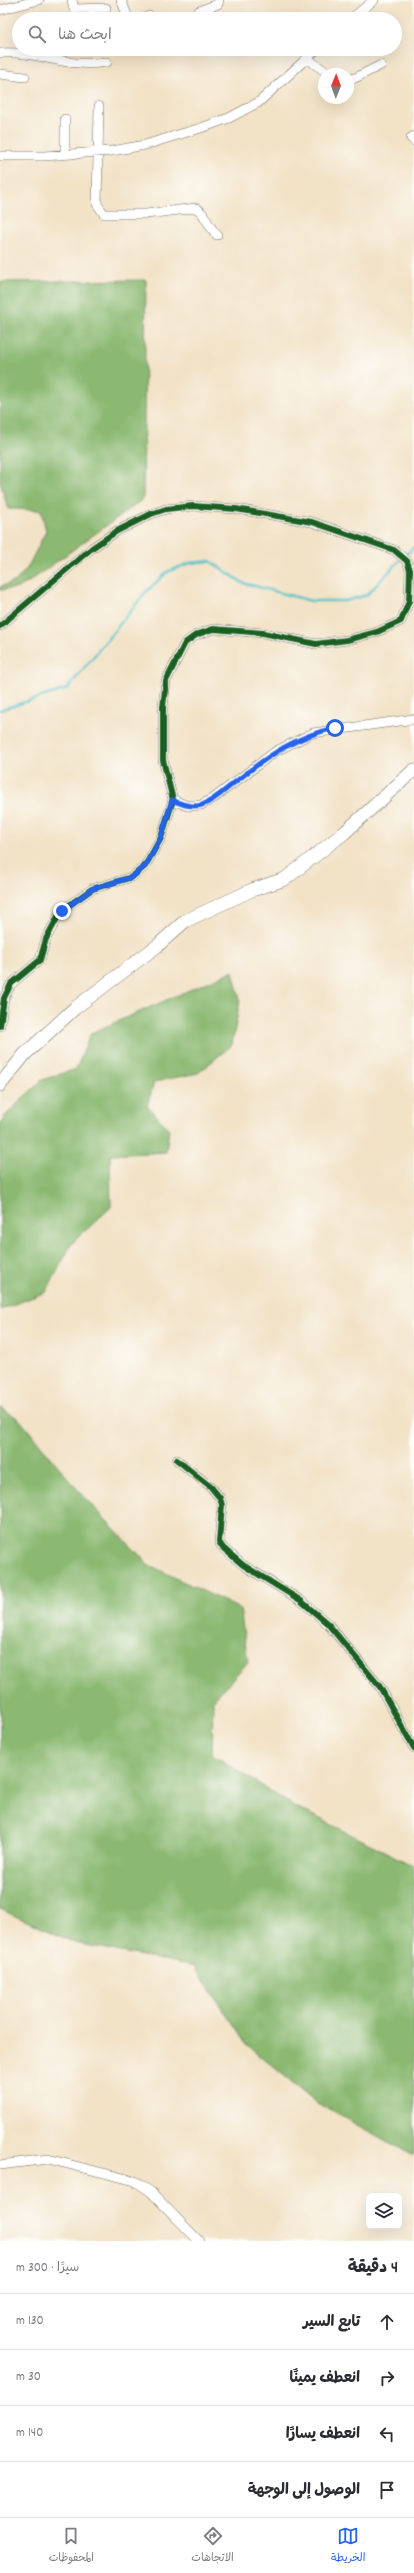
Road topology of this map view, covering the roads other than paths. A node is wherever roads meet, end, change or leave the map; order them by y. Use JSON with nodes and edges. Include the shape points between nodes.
{"nodes":[{"id":1,"x":38,"y":0,"type":"edge"},
{"id":2,"x":72,"y":0,"type":"edge"},
{"id":3,"x":121,"y":0,"type":"edge"},
{"id":4,"x":219,"y":0,"type":"edge"},
{"id":5,"x":374,"y":0,"type":"edge"},
{"id":6,"x":106,"y":8,"type":"dead end"},
{"id":7,"x":0,"y":10,"type":"edge"},
{"id":8,"x":127,"y":12,"type":"edge"},
{"id":9,"x":199,"y":12,"type":"edge"},
{"id":10,"x":359,"y":12,"type":"edge"},
{"id":11,"x":0,"y":53,"type":"edge"},
{"id":12,"x":12,"y":54,"type":"edge"},
{"id":13,"x":33,"y":56,"type":"edge"},
{"id":14,"x":311,"y":56,"type":"edge"},
{"id":15,"x":308,"y":59,"type":"junction"},
{"id":16,"x":108,"y":62,"type":"dead end"},
{"id":17,"x":381,"y":65,"type":"dead end"},
{"id":18,"x":321,"y":68,"type":"edge"},
{"id":19,"x":0,"y":74,"type":"edge"},
{"id":20,"x":25,"y":77,"type":"dead end"},
{"id":21,"x":354,"y":78,"type":"edge"},
{"id":22,"x":99,"y":106,"type":"dead end"},
{"id":23,"x":65,"y":120,"type":"dead end"},
{"id":24,"x":414,"y":136,"type":"edge"},
{"id":25,"x":414,"y":141,"type":"edge"},
{"id":26,"x":98,"y":153,"type":"junction"},
{"id":27,"x":65,"y":154,"type":"junction"},
{"id":28,"x":0,"y":156,"type":"edge"},
{"id":29,"x":217,"y":235,"type":"dead end"},
{"id":30,"x":0,"y":626,"type":"edge"},
{"id":31,"x":414,"y":719,"type":"edge"},
{"id":32,"x":414,"y":770,"type":"edge"},
{"id":33,"x":172,"y":800,"type":"junction"},
{"id":34,"x":2,"y":998,"type":"edge"},
{"id":35,"x":0,"y":1026,"type":"edge"},
{"id":36,"x":0,"y":1085,"type":"edge"},
{"id":37,"x":177,"y":1460,"type":"dead end"},
{"id":38,"x":414,"y":1748,"type":"edge"},
{"id":39,"x":0,"y":2166,"type":"edge"},
{"id":40,"x":199,"y":2241,"type":"edge"}],
"edges":[{"from":1,"to":7,"type":"street"},
{"from":2,"to":6,"type":"street","via":[[74,8]]},
{"from":3,"to":8,"type":"street"},
{"from":4,"to":9,"type":"street","via":[[218,4]]},
{"from":5,"to":10,"type":"street"},
{"from":11,"to":12,"type":"street"},
{"from":13,"to":16,"type":"street","via":[[90,65]]},
{"from":14,"to":15,"type":"street"},
{"from":15,"to":18,"type":"street"},
{"from":15,"to":26,"type":"street","via":[[259,102],[230,118],[145,145]]},
{"from":17,"to":21,"type":"street"},
{"from":19,"to":20,"type":"street"},
{"from":22,"to":26,"type":"street"},
{"from":23,"to":27,"type":"street"},
{"from":24,"to":25,"type":"street","via":[[411,138]]},
{"from":26,"to":27,"type":"street"},
{"from":26,"to":29,"type":"street","via":[[97,204],[104,214],[146,214],[196,208],[200,210],[208,227]]},
{"from":27,"to":28,"type":"street"},
{"from":30,"to":33,"type":"street","via":[[98,544],[124,527],[166,509],[212,506],[293,518],[319,524],[394,550],[407,561],[410,578],[409,601],[401,621],[377,632],[347,640],[316,644],[263,633],[213,630],[196,635],[184,643],[166,681],[163,707],[163,760]]},
{"from":31,"to":33,"type":"street","via":[[313,733],[276,751],[201,805],[188,806]]},
{"from":32,"to":36,"type":"main road","via":[[359,820],[285,879],[252,890],[185,921],[157,946],[75,1008],[25,1054]]},
{"from":33,"to":34,"type":"street","via":[[161,838],[145,866],[132,877],[92,889],[62,911],[46,939],[40,960],[11,984]]},
{"from":34,"to":35,"type":"street"},
{"from":37,"to":38,"type":"street","via":[[212,1488],[220,1498],[222,1505],[219,1542],[229,1556],[300,1600],[328,1624],[380,1687]]},
{"from":39,"to":40,"type":"street","via":[[48,2159],[135,2181],[152,2192]]}]}
